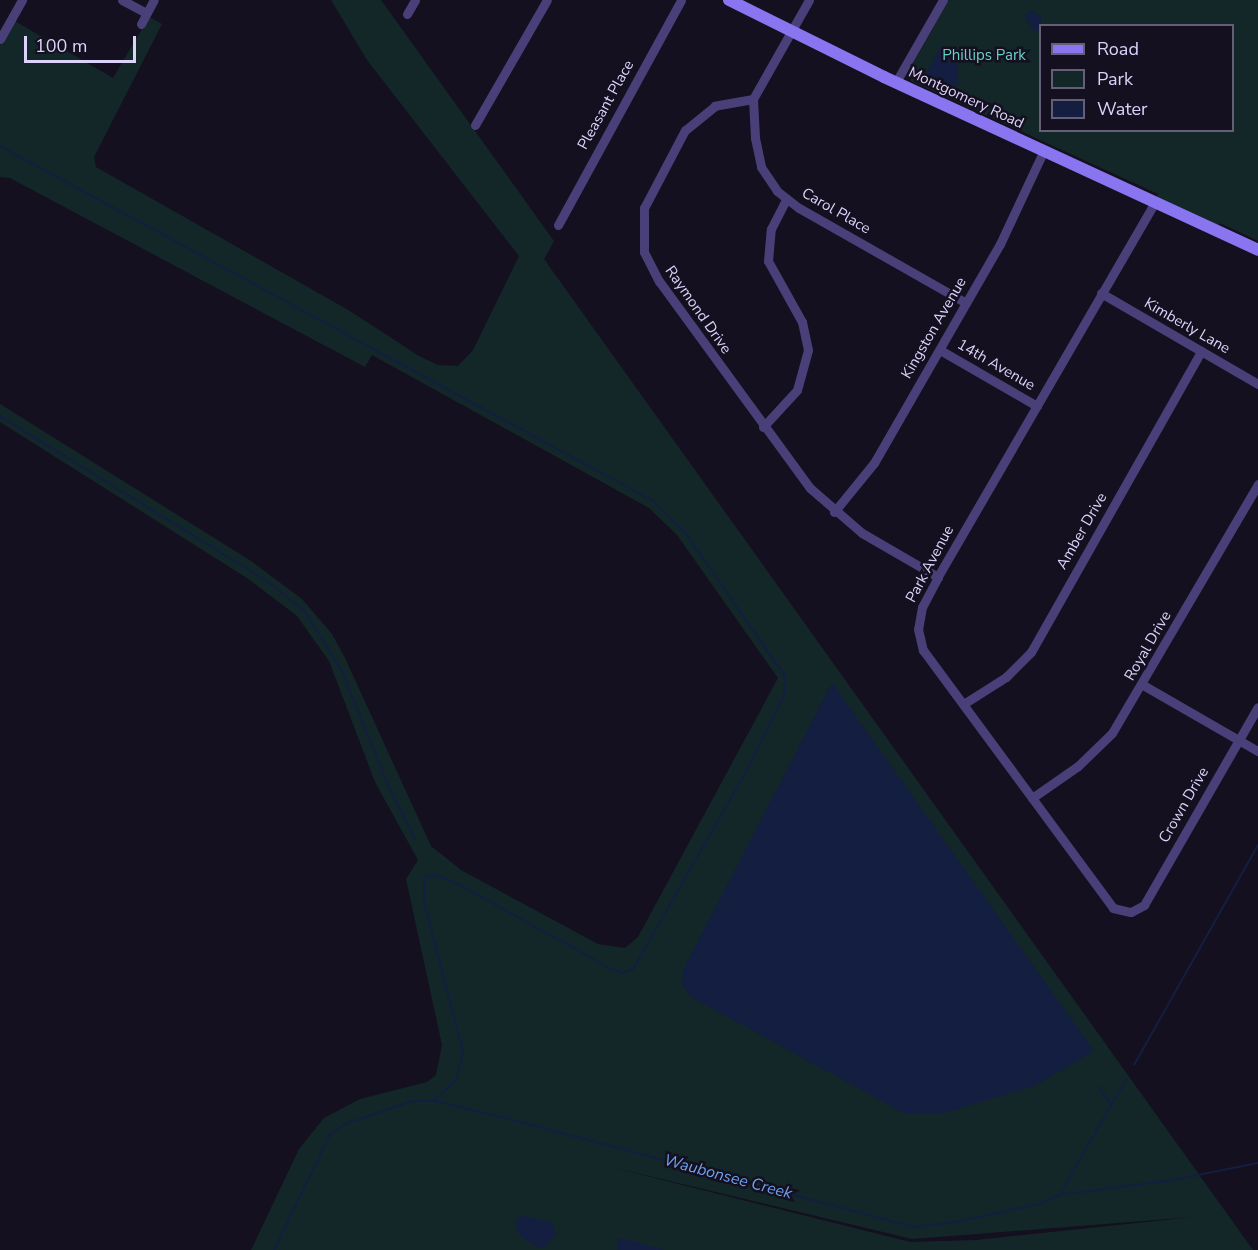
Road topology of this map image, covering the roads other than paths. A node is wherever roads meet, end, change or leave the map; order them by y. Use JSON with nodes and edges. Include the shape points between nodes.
{"nodes":[{"id":1,"x":22,"y":0,"type":"edge"},
{"id":2,"x":122,"y":0,"type":"edge"},
{"id":3,"x":154,"y":0,"type":"edge"},
{"id":4,"x":415,"y":0,"type":"edge"},
{"id":5,"x":547,"y":0,"type":"edge"},
{"id":6,"x":681,"y":0,"type":"edge"},
{"id":7,"x":729,"y":0,"type":"edge"},
{"id":8,"x":809,"y":0,"type":"edge"},
{"id":9,"x":943,"y":0,"type":"edge"},
{"id":10,"x":146,"y":13,"type":"junction"},
{"id":11,"x":407,"y":14,"type":"dead end"},
{"id":12,"x":141,"y":24,"type":"dead end"},
{"id":13,"x":791,"y":32,"type":"junction"},
{"id":14,"x":0,"y":39,"type":"edge"},
{"id":15,"x":896,"y":82,"type":"junction"},
{"id":16,"x":753,"y":99,"type":"junction"},
{"id":17,"x":475,"y":125,"type":"dead end"},
{"id":18,"x":1044,"y":150,"type":"junction"},
{"id":19,"x":786,"y":199,"type":"junction"},
{"id":20,"x":1155,"y":202,"type":"junction"},
{"id":21,"x":558,"y":225,"type":"dead end"},
{"id":22,"x":1258,"y":250,"type":"edge"},
{"id":23,"x":1101,"y":293,"type":"junction"},
{"id":24,"x":966,"y":303,"type":"junction"},
{"id":25,"x":940,"y":350,"type":"junction"},
{"id":26,"x":1201,"y":351,"type":"junction"},
{"id":27,"x":1258,"y":384,"type":"edge"},
{"id":28,"x":1037,"y":406,"type":"junction"},
{"id":29,"x":763,"y":427,"type":"junction"},
{"id":30,"x":1258,"y":484,"type":"edge"},
{"id":31,"x":834,"y":512,"type":"junction"},
{"id":32,"x":938,"y":577,"type":"junction"},
{"id":33,"x":1143,"y":685,"type":"junction"},
{"id":34,"x":965,"y":703,"type":"junction"},
{"id":35,"x":1258,"y":707,"type":"edge"},
{"id":36,"x":1239,"y":740,"type":"junction"},
{"id":37,"x":1258,"y":751,"type":"edge"},
{"id":38,"x":1032,"y":798,"type":"junction"},
{"id":39,"x":1131,"y":912,"type":"joint"}],
"edges":[{"from":1,"to":14,"type":"street"},
{"from":2,"to":10,"type":"street"},
{"from":3,"to":10,"type":"street"},
{"from":4,"to":11,"type":"street"},
{"from":5,"to":17,"type":"street"},
{"from":6,"to":21,"type":"street","name":"Pleasant Place"},
{"from":7,"to":13,"type":"street","name":"Montgomery Road"},
{"from":8,"to":13,"type":"street"},
{"from":9,"to":15,"type":"street"},
{"from":10,"to":12,"type":"street"},
{"from":13,"to":15,"type":"street","name":"Montgomery Road"},
{"from":13,"to":16,"type":"street"},
{"from":15,"to":18,"type":"street","name":"Montgomery Road"},
{"from":16,"to":19,"type":"street","name":"Carol Place","via":[[757,153],[768,178]]},
{"from":16,"to":29,"type":"street","name":"Raymond Drive","via":[[715,106],[686,130],[644,208],[642,239],[655,274]]},
{"from":18,"to":20,"type":"street","name":"Montgomery Road"},
{"from":18,"to":24,"type":"street","name":"Kingston Avenue"},
{"from":19,"to":24,"type":"street","name":"Carol Place"},
{"from":19,"to":29,"type":"street","via":[[771,229],[768,261],[802,322],[808,350],[797,390]]},
{"from":20,"to":22,"type":"street","name":"Montgomery Road"},
{"from":20,"to":23,"type":"street","name":"Park Avenue"},
{"from":23,"to":26,"type":"street","name":"Kimberly Lane"},
{"from":23,"to":28,"type":"street","name":"Park Avenue"},
{"from":24,"to":25,"type":"street","name":"Kingston Avenue"},
{"from":25,"to":28,"type":"street","name":"14th Avenue"},
{"from":25,"to":31,"type":"street","name":"Kingston Avenue","via":[[874,463]]},
{"from":26,"to":27,"type":"street","name":"Kimberly Lane"},
{"from":26,"to":34,"type":"street","name":"Amber Drive","via":[[1030,652],[1006,677]]},
{"from":28,"to":32,"type":"street","name":"Park Avenue"},
{"from":29,"to":31,"type":"street","name":"Raymond Drive","via":[[796,472]]},
{"from":30,"to":33,"type":"street","name":"Royal Drive"},
{"from":31,"to":32,"type":"street","name":"Raymond Drive","via":[[873,540]]},
{"from":32,"to":34,"type":"street","name":"Park Avenue","via":[[922,607],[918,629],[923,650]]},
{"from":33,"to":36,"type":"street"},
{"from":33,"to":38,"type":"street","name":"Royal Drive","via":[[1112,733],[1078,766]]},
{"from":34,"to":38,"type":"street","name":"Park Avenue"},
{"from":35,"to":36,"type":"street","name":"Crown Drive"},
{"from":36,"to":37,"type":"street"},
{"from":36,"to":39,"type":"street","name":"Crown Drive","via":[[1144,905]]},
{"from":38,"to":39,"type":"street","name":"Park Avenue","via":[[1113,908]]}]}
